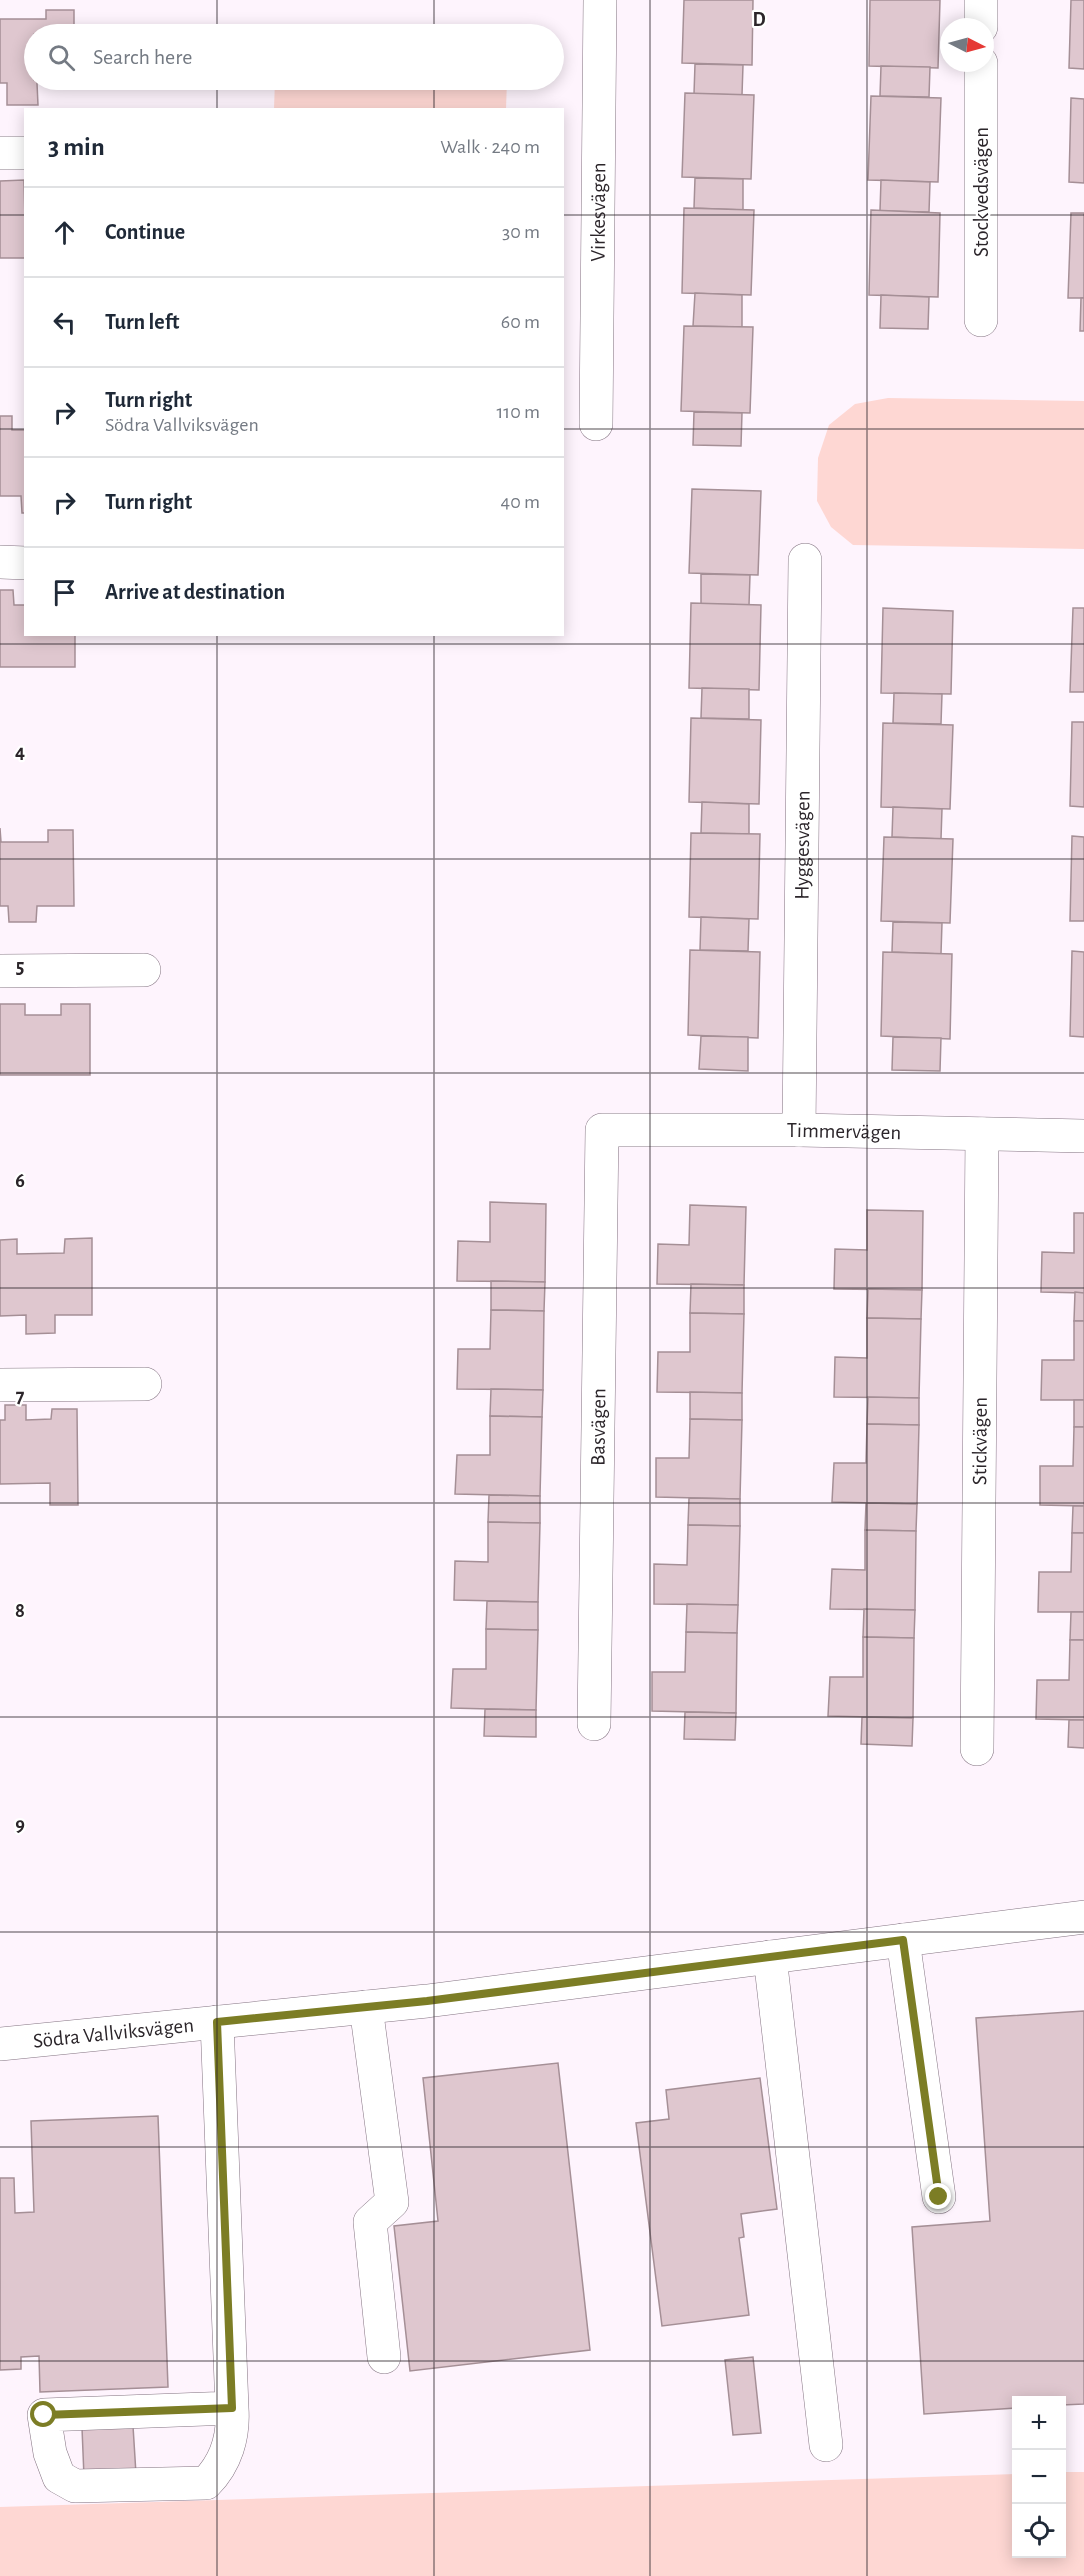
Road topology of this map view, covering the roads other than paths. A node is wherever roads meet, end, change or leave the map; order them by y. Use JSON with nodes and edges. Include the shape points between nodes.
{"nodes":[{"id":1,"x":600,"y":0,"type":"edge"},
{"id":2,"x":981,"y":0,"type":"edge"},
{"id":3,"x":981,"y":18,"type":"edge"},
{"id":4,"x":981,"y":72,"type":"edge"},
{"id":5,"x":0,"y":153,"type":"edge"},
{"id":6,"x":24,"y":153,"type":"edge"},
{"id":7,"x":981,"y":320,"type":"dead end"},
{"id":8,"x":596,"y":424,"type":"dead end"},
{"id":9,"x":805,"y":560,"type":"dead end"},
{"id":10,"x":0,"y":562,"type":"edge"},
{"id":11,"x":24,"y":563,"type":"edge"},
{"id":12,"x":144,"y":970,"type":"dead end"},
{"id":13,"x":0,"y":971,"type":"edge"},
{"id":14,"x":602,"y":1130,"type":"joint"},
{"id":15,"x":799,"y":1130,"type":"junction"},
{"id":16,"x":982,"y":1134,"type":"junction"},
{"id":17,"x":1084,"y":1136,"type":"edge"},
{"id":18,"x":145,"y":1384,"type":"dead end"},
{"id":19,"x":0,"y":1385,"type":"edge"},
{"id":20,"x":594,"y":1724,"type":"dead end"},
{"id":21,"x":977,"y":1749,"type":"dead end"},
{"id":22,"x":1084,"y":1917,"type":"edge"},
{"id":23,"x":903,"y":1940,"type":"junction"},
{"id":24,"x":770,"y":1957,"type":"junction"},
{"id":25,"x":366,"y":2007,"type":"junction"},
{"id":26,"x":217,"y":2022,"type":"junction"},
{"id":27,"x":0,"y":2044,"type":"edge"},
{"id":28,"x":939,"y":2197,"type":"dead end"},
{"id":29,"x":384,"y":2357,"type":"dead end"},
{"id":30,"x":232,"y":2408,"type":"junction"},
{"id":31,"x":826,"y":2445,"type":"dead end"}],
"edges":[{"from":1,"to":8,"type":"street","name":"Virkesvägen"},
{"from":2,"to":3,"type":"street"},
{"from":4,"to":7,"type":"street","name":"Stockvedsvägen"},
{"from":5,"to":6,"type":"street"},
{"from":9,"to":15,"type":"street","name":"Hyggesvägen"},
{"from":10,"to":11,"type":"street"},
{"from":12,"to":13,"type":"street"},
{"from":14,"to":15,"type":"street","name":"Timmervägen"},
{"from":14,"to":20,"type":"street","name":"Basvägen"},
{"from":15,"to":16,"type":"street","name":"Timmervägen"},
{"from":16,"to":17,"type":"street","name":"Timmervägen"},
{"from":16,"to":21,"type":"street","name":"Stickvägen"},
{"from":18,"to":19,"type":"street"},
{"from":22,"to":23,"type":"street","name":"Södra Vallviksvägen"},
{"from":23,"to":24,"type":"street","name":"Södra Vallviksvägen"},
{"from":23,"to":28,"type":"street"},
{"from":24,"to":25,"type":"street","name":"Södra Vallviksvägen"},
{"from":24,"to":31,"type":"street"},
{"from":25,"to":26,"type":"street","name":"Södra Vallviksvägen"},
{"from":25,"to":29,"type":"street","via":[[392,2202],[370,2222]]},
{"from":26,"to":27,"type":"street","name":"Södra Vallviksvägen"},
{"from":26,"to":30,"type":"street"},
{"from":30,"to":30,"type":"street","via":[[44,2415],[50,2453],[59,2477],[75,2486],[206,2483],[218,2471],[227,2448],[233,2428]]}]}
